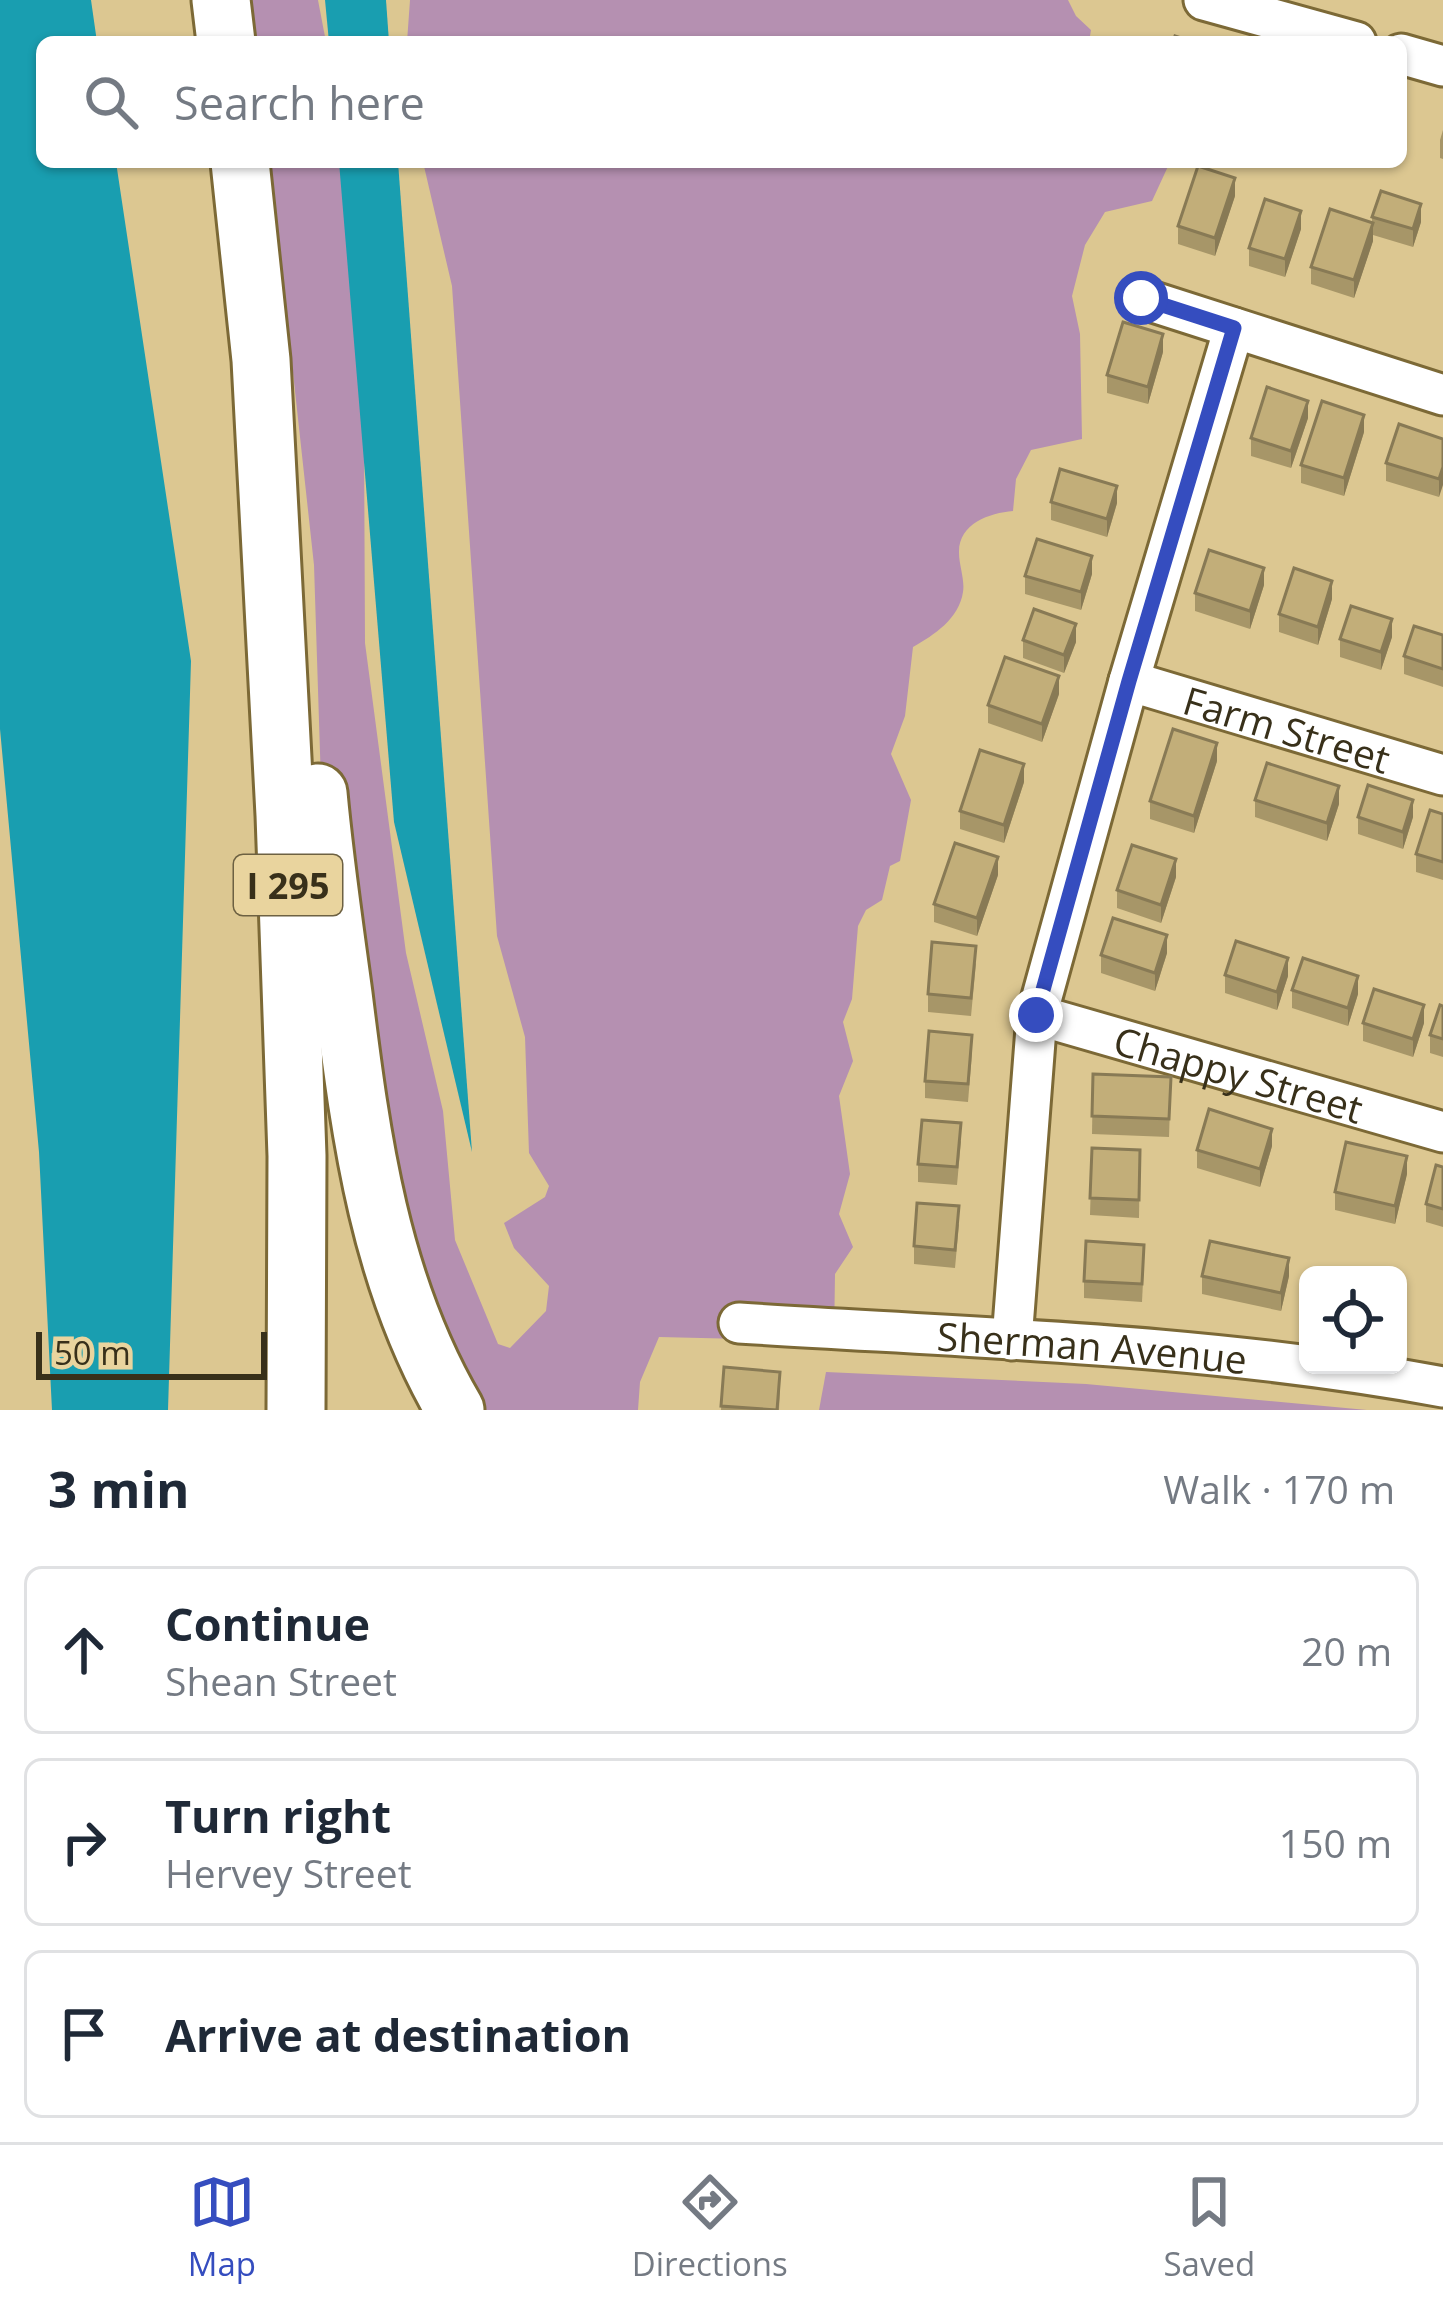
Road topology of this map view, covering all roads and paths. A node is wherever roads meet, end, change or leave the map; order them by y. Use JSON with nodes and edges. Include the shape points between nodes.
{"nodes":[{"id":1,"x":221,"y":0,"type":"edge"},
{"id":2,"x":1204,"y":0,"type":"edge"},
{"id":3,"x":225,"y":36,"type":"edge"},
{"id":4,"x":1334,"y":36,"type":"edge"},
{"id":5,"x":1407,"y":56,"type":"edge"},
{"id":6,"x":1443,"y":66,"type":"edge"},
{"id":7,"x":241,"y":168,"type":"edge"},
{"id":8,"x":1141,"y":298,"type":"dead end"},
{"id":9,"x":1234,"y":328,"type":"junction"},
{"id":10,"x":261,"y":360,"type":"junction"},
{"id":11,"x":1443,"y":395,"type":"edge"},
{"id":12,"x":1129,"y":681,"type":"junction"},
{"id":13,"x":1443,"y":775,"type":"edge"},
{"id":14,"x":1036,"y":1015,"type":"junction"},
{"id":15,"x":1443,"y":1132,"type":"edge"},
{"id":16,"x":739,"y":1323,"type":"dead end"},
{"id":17,"x":1012,"y":1340,"type":"junction"},
{"id":18,"x":1443,"y":1387,"type":"edge"},
{"id":19,"x":296,"y":1410,"type":"edge"},
{"id":20,"x":455,"y":1410,"type":"edge"}],
"edges":[{"from":1,"to":3,"type":"highway"},
{"from":2,"to":4,"type":"street"},
{"from":5,"to":6,"type":"street"},
{"from":7,"to":10,"type":"highway","number":"I 295"},
{"from":8,"to":9,"type":"street"},
{"from":9,"to":11,"type":"street"},
{"from":9,"to":12,"type":"street"},
{"from":10,"to":19,"type":"highway","number":"I 295","via":[[295,1041]]},
{"from":10,"to":20,"type":"highway","via":[[303,592],[320,809],[362,1138],[401,1296]]},
{"from":12,"to":13,"type":"street","name":"Farm Street"},
{"from":12,"to":14,"type":"street"},
{"from":14,"to":15,"type":"street","name":"Chappy Street"},
{"from":14,"to":17,"type":"street"},
{"from":16,"to":17,"type":"street","name":"Sherman Avenue"},
{"from":17,"to":18,"type":"street","name":"Sherman Avenue","via":[[1279,1362]]}]}
